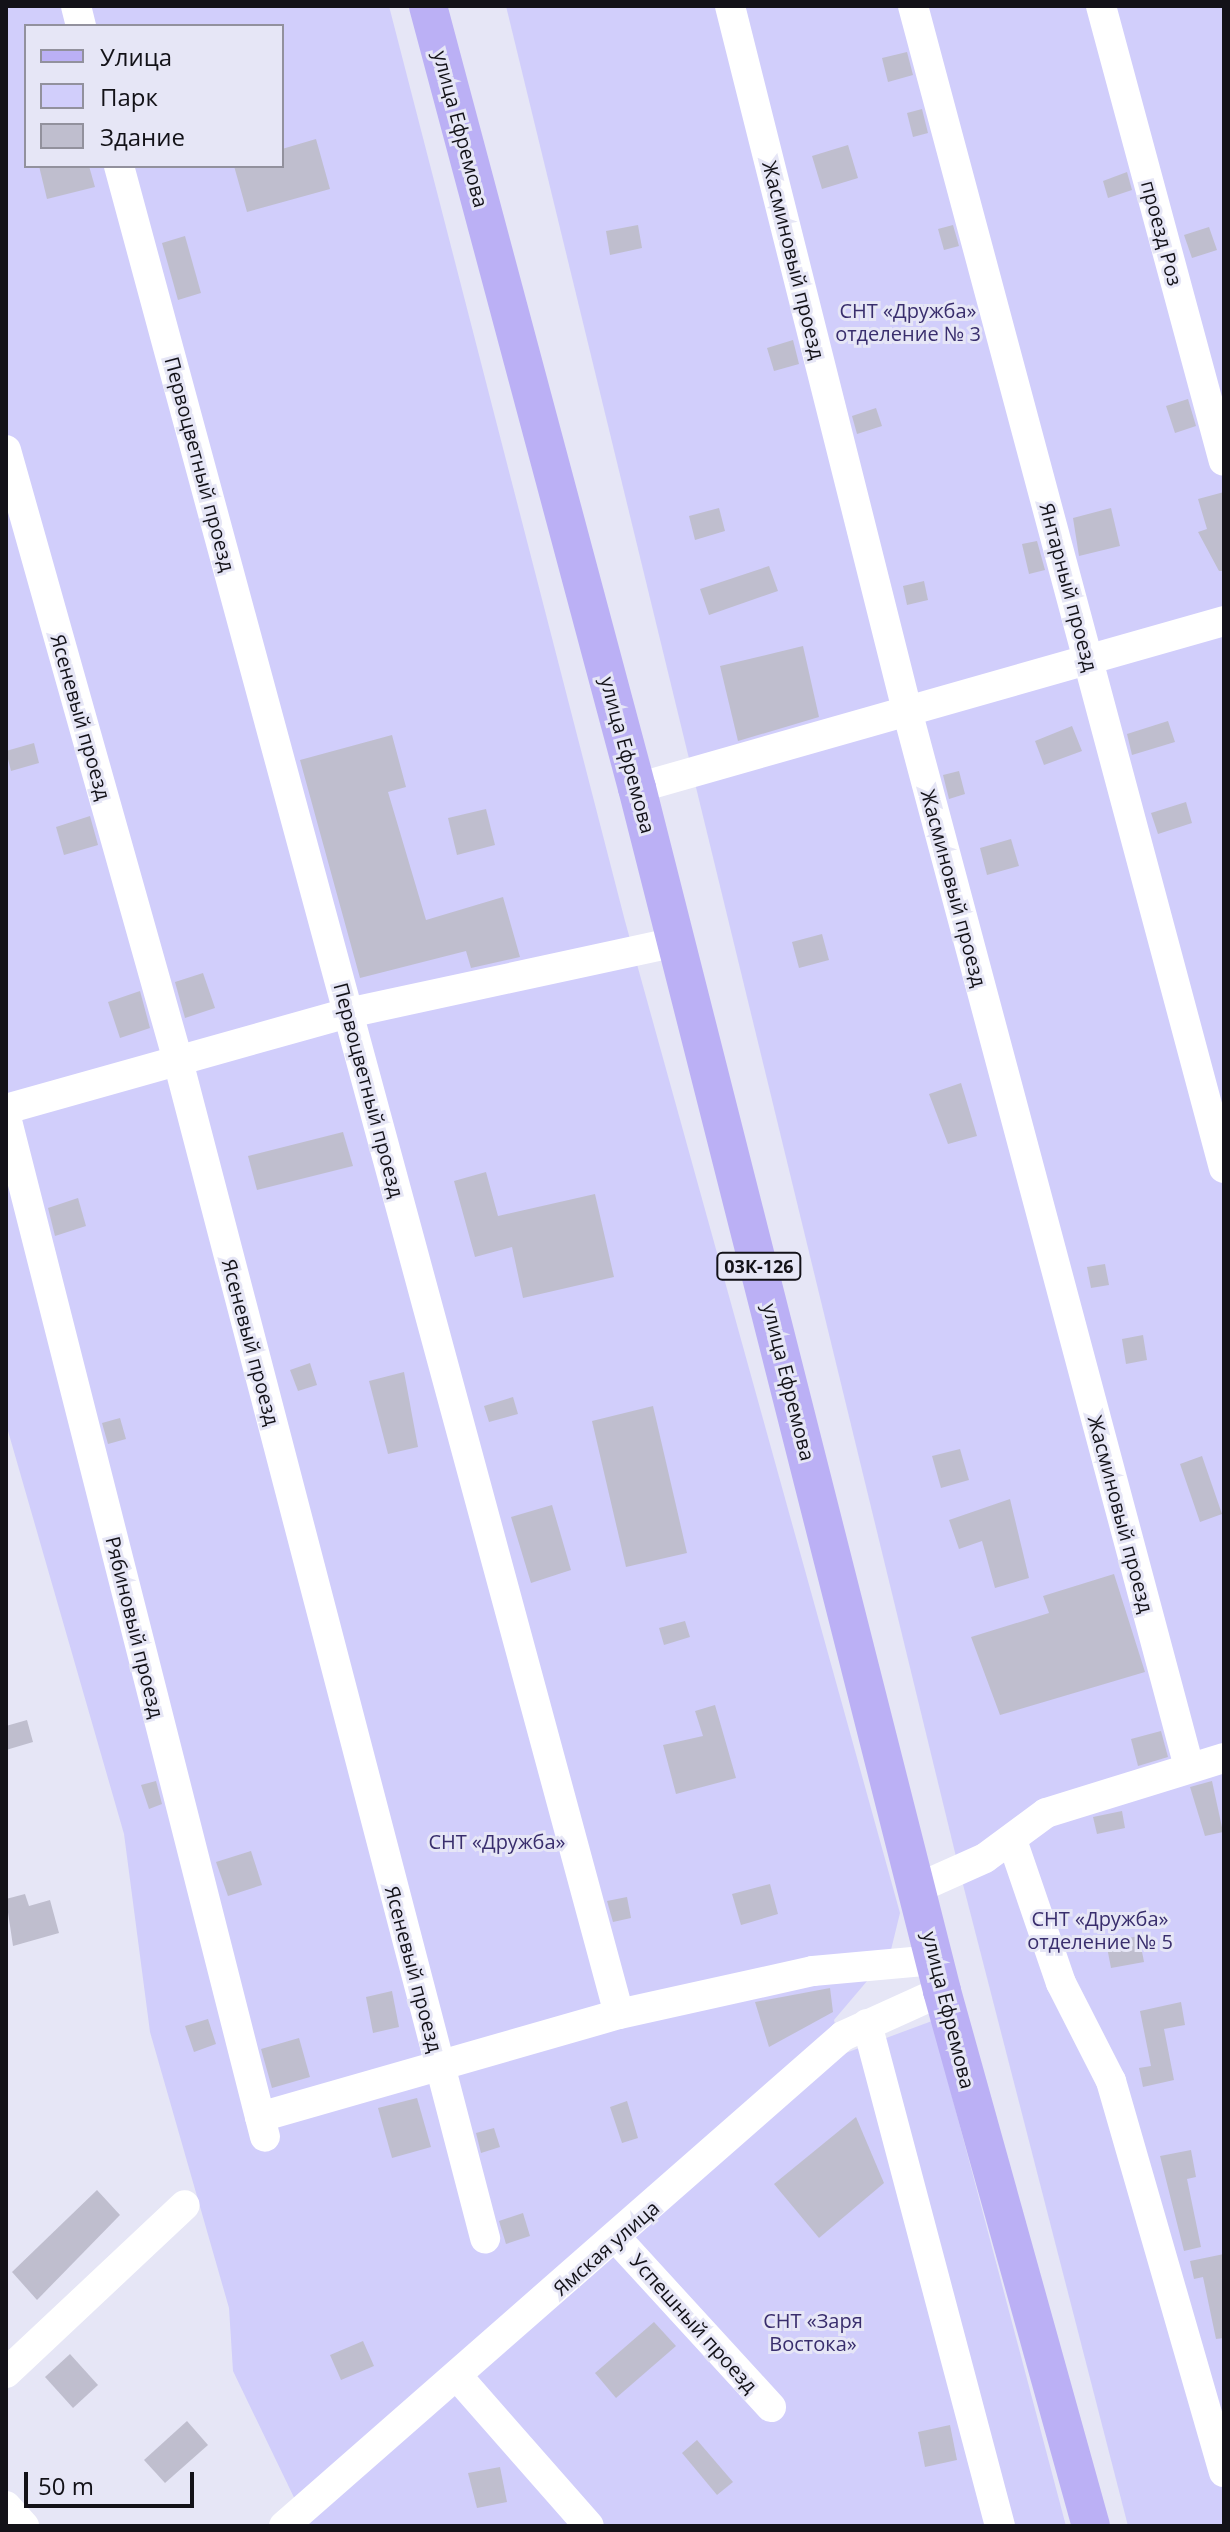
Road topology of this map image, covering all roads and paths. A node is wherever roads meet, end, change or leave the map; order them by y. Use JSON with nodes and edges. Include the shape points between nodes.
{"nodes":[{"id":1,"x":428,"y":6,"type":"edge"},
{"id":2,"x":730,"y":6,"type":"edge"},
{"id":3,"x":913,"y":6,"type":"edge"},
{"id":4,"x":1101,"y":6,"type":"edge"},
{"id":5,"x":120,"y":168,"type":"edge"},
{"id":6,"x":6,"y":450,"type":"edge"},
{"id":7,"x":1224,"y":461,"type":"edge"},
{"id":8,"x":1224,"y":621,"type":"edge"},
{"id":9,"x":1088,"y":659,"type":"junction"},
{"id":10,"x":908,"y":714,"type":"junction"},
{"id":11,"x":637,"y":788,"type":"junction"},
{"id":12,"x":677,"y":942,"type":"junction"},
{"id":13,"x":348,"y":1013,"type":"junction"},
{"id":14,"x":177,"y":1057,"type":"junction"},
{"id":15,"x":6,"y":1109,"type":"edge"},
{"id":16,"x":6,"y":1117,"type":"edge"},
{"id":17,"x":1224,"y":1168,"type":"edge"},
{"id":18,"x":1224,"y":1758,"type":"edge"},
{"id":19,"x":1189,"y":1767,"type":"junction"},
{"id":20,"x":1012,"y":1840,"type":"junction"},
{"id":21,"x":918,"y":1888,"type":"junction"},
{"id":22,"x":938,"y":1975,"type":"junction"},
{"id":23,"x":619,"y":2014,"type":"junction"},
{"id":24,"x":867,"y":2024,"type":"junction"},
{"id":25,"x":439,"y":2065,"type":"junction"},
{"id":26,"x":185,"y":2205,"type":"dead end"},
{"id":27,"x":485,"y":2238,"type":"dead end"},
{"id":28,"x":617,"y":2239,"type":"junction"},
{"id":29,"x":6,"y":2373,"type":"edge"},
{"id":30,"x":458,"y":2377,"type":"junction"},
{"id":31,"x":771,"y":2407,"type":"dead end"},
{"id":32,"x":1224,"y":2472,"type":"edge"},
{"id":33,"x":6,"y":2506,"type":"edge"},
{"id":34,"x":300,"y":2521,"type":"edge"},
{"id":35,"x":24,"y":2526,"type":"edge"},
{"id":36,"x":589,"y":2526,"type":"edge"},
{"id":37,"x":1000,"y":2526,"type":"edge"},
{"id":38,"x":1091,"y":2526,"type":"edge"}],
"edges":[{"from":1,"to":11,"type":"main road","name":"улица Ефремова","number":"03К-126"},
{"from":2,"to":10,"type":"street","name":"Жасминовый проезд"},
{"from":3,"to":9,"type":"street","name":"Янтарный проезд"},
{"from":4,"to":7,"type":"street","name":"проезд Роз"},
{"from":5,"to":13,"type":"street","name":"Первоцветный проезд"},
{"from":6,"to":14,"type":"street","name":"Ясеневый проезд"},
{"from":8,"to":9,"type":"street"},
{"from":9,"to":10,"type":"street"},
{"from":9,"to":17,"type":"street","name":"Янтарный проезд"},
{"from":10,"to":11,"type":"street"},
{"from":10,"to":19,"type":"street","name":"Жасминовый проезд"},
{"from":11,"to":12,"type":"main road","name":"улица Ефремова","number":"03К-126"},
{"from":12,"to":13,"type":"street"},
{"from":12,"to":21,"type":"main road","name":"улица Ефремова","number":"03К-126"},
{"from":13,"to":14,"type":"street"},
{"from":13,"to":23,"type":"street","name":"Первоцветный проезд"},
{"from":14,"to":15,"type":"street"},
{"from":14,"to":25,"type":"street","name":"Ясеневый проезд"},
{"from":16,"to":25,"type":"street","name":"Рябиновый проезд","via":[[262,2127]]},
{"from":18,"to":19,"type":"street"},
{"from":19,"to":20,"type":"street","via":[[1046,1813]]},
{"from":20,"to":21,"type":"street"},
{"from":20,"to":32,"type":"street","via":[[1061,1983],[1111,2081]]},
{"from":21,"to":22,"type":"main road","name":"улица Ефремова","number":"03К-126"},
{"from":22,"to":23,"type":"street","via":[[813,1971]]},
{"from":22,"to":24,"type":"street","name":"Ямская улица"},
{"from":22,"to":38,"type":"main road","name":"улица Ефремова","number":"03К-126"},
{"from":23,"to":25,"type":"street"},
{"from":24,"to":28,"type":"street","name":"Ямская улица","via":[[843,2036]]},
{"from":24,"to":37,"type":"street"},
{"from":25,"to":27,"type":"street","name":"Ясеневый проезд"},
{"from":26,"to":29,"type":"street"},
{"from":28,"to":30,"type":"street","name":"Ямская улица"},
{"from":28,"to":31,"type":"street","name":"Успешный проезд"},
{"from":30,"to":34,"type":"street","name":"Ямская улица"},
{"from":30,"to":36,"type":"street"},
{"from":33,"to":35,"type":"street"}]}
